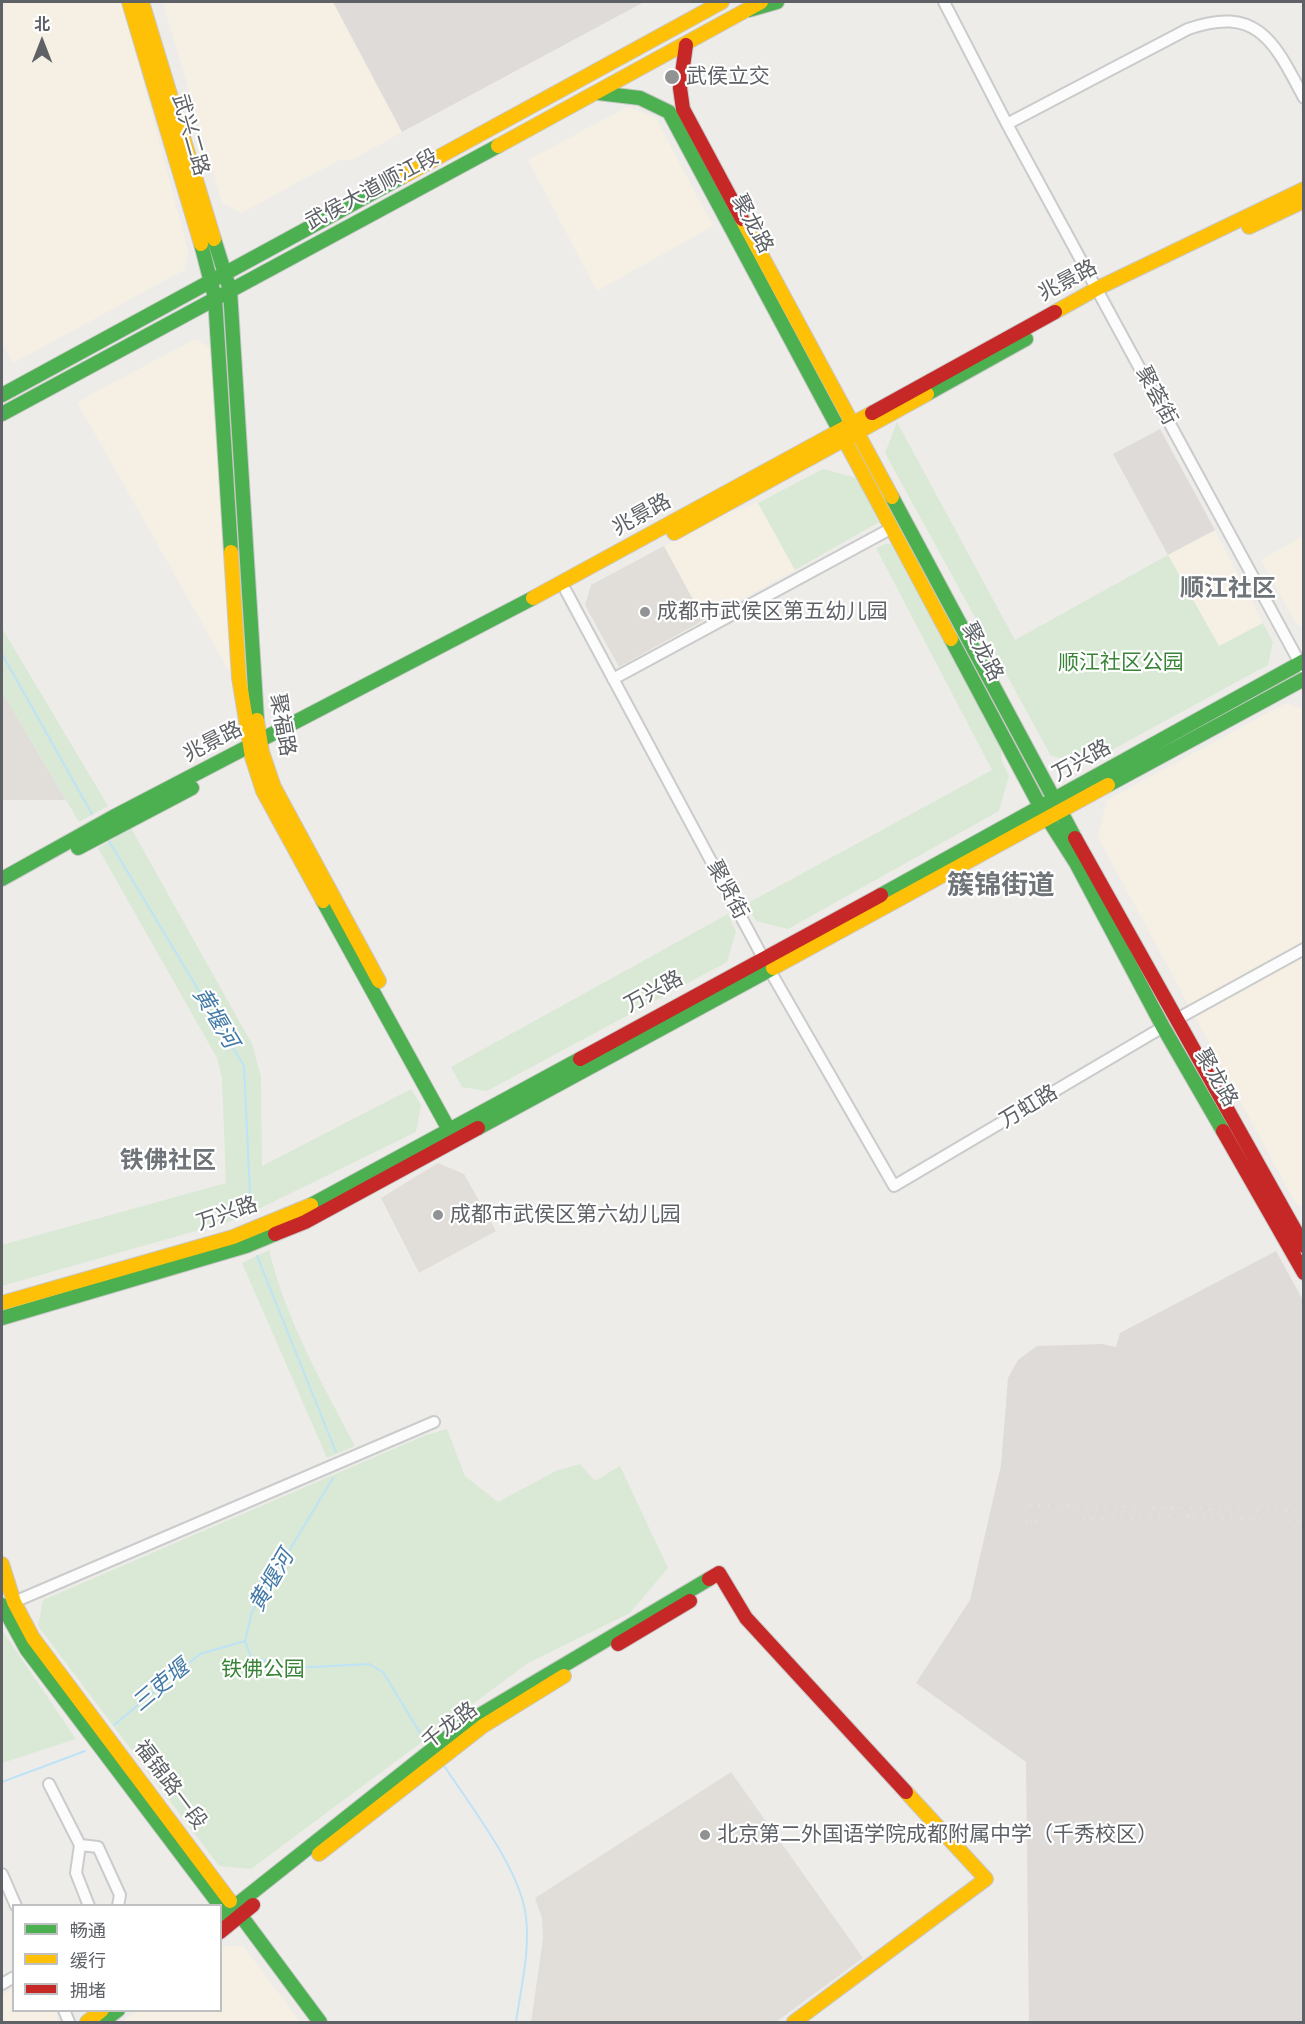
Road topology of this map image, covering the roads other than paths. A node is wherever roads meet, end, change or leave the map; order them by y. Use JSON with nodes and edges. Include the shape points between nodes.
{"nodes":[{"id":1,"x":129,"y":2,"type":"edge"},
{"id":2,"x":142,"y":2,"type":"edge"},
{"id":3,"x":761,"y":2,"type":"edge"},
{"id":4,"x":777,"y":2,"type":"edge"},
{"id":5,"x":944,"y":2,"type":"edge"},
{"id":6,"x":718,"y":3,"type":"edge"},
{"id":7,"x":746,"y":10,"type":"junction"},
{"id":8,"x":686,"y":45,"type":"junction"},
{"id":9,"x":598,"y":93,"type":"junction"},
{"id":10,"x":1304,"y":98,"type":"edge"},
{"id":11,"x":1006,"y":123,"type":"junction"},
{"id":12,"x":1304,"y":189,"type":"edge"},
{"id":13,"x":1304,"y":201,"type":"edge"},
{"id":14,"x":310,"y":227,"type":"junction"},
{"id":15,"x":320,"y":242,"type":"junction"},
{"id":16,"x":226,"y":273,"type":"junction"},
{"id":17,"x":212,"y":280,"type":"junction"},
{"id":18,"x":230,"y":290,"type":"junction"},
{"id":19,"x":1100,"y":292,"type":"junction"},
{"id":20,"x":215,"y":298,"type":"junction"},
{"id":21,"x":2,"y":395,"type":"edge"},
{"id":22,"x":2,"y":416,"type":"edge"},
{"id":23,"x":855,"y":428,"type":"junction"},
{"id":24,"x":842,"y":435,"type":"junction"},
{"id":25,"x":892,"y":528,"type":"junction"},
{"id":26,"x":566,"y":591,"type":"junction"},
{"id":27,"x":1302,"y":665,"type":"edge"},
{"id":28,"x":613,"y":679,"type":"junction"},
{"id":29,"x":1304,"y":679,"type":"edge"},
{"id":30,"x":256,"y":749,"type":"junction"},
{"id":31,"x":1052,"y":809,"type":"junction"},
{"id":32,"x":2,"y":879,"type":"edge"},
{"id":33,"x":2,"y":890,"type":"edge"},
{"id":34,"x":1304,"y":949,"type":"edge"},
{"id":35,"x":766,"y":963,"type":"junction"},
{"id":36,"x":1177,"y":1018,"type":"junction"},
{"id":37,"x":1163,"y":1027,"type":"junction"},
{"id":38,"x":456,"y":1133,"type":"junction"},
{"id":39,"x":894,"y":1186,"type":"joint"},
{"id":40,"x":1299,"y":1247,"type":"edge"},
{"id":41,"x":1304,"y":1273,"type":"edge"},
{"id":42,"x":2,"y":1303,"type":"edge"},
{"id":43,"x":2,"y":1318,"type":"edge"},
{"id":44,"x":434,"y":1422,"type":"dead end"},
{"id":45,"x":2,"y":1564,"type":"edge"},
{"id":46,"x":5,"y":1605,"type":"edge"},
{"id":47,"x":49,"y":1784,"type":"dead end"},
{"id":48,"x":80,"y":1845,"type":"junction"},
{"id":49,"x":2,"y":1874,"type":"edge"},
{"id":50,"x":16,"y":1904,"type":"edge"},
{"id":51,"x":89,"y":1904,"type":"edge"},
{"id":52,"x":118,"y":1904,"type":"edge"},
{"id":53,"x":231,"y":1915,"type":"edge"},
{"id":54,"x":222,"y":1929,"type":"edge"},
{"id":55,"x":100,"y":2012,"type":"edge"},
{"id":56,"x":115,"y":2012,"type":"edge"},
{"id":57,"x":87,"y":2022,"type":"edge"},
{"id":58,"x":102,"y":2022,"type":"edge"},
{"id":59,"x":309,"y":2022,"type":"edge"},
{"id":60,"x":320,"y":2022,"type":"edge"},
{"id":61,"x":794,"y":2022,"type":"edge"}],
"edges":[{"from":1,"to":17,"type":"main road","name":"武兴二路"},
{"from":2,"to":16,"type":"main road","name":"聚福路"},
{"from":3,"to":7,"type":"main road","name":"武侯大道顺江段"},
{"from":4,"to":7,"type":"main road"},
{"from":5,"to":11,"type":"street","name":"聚荟街"},
{"from":6,"to":14,"type":"main road","name":"武侯大道顺江段"},
{"from":7,"to":8,"type":"main road","name":"武侯大道顺江段"},
{"from":8,"to":9,"type":"main road","name":"武侯大道顺江段"},
{"from":8,"to":23,"type":"main road","name":"聚龙路","via":[[680,88],[683,109]]},
{"from":9,"to":15,"type":"main road","name":"武侯大道顺江段"},
{"from":9,"to":24,"type":"main road","name":"聚龙路","via":[[640,98],[669,112]]},
{"from":10,"to":11,"type":"street","via":[[1266,37],[1249,26],[1207,22]]},
{"from":11,"to":19,"type":"street","name":"聚荟街"},
{"from":12,"to":19,"type":"main road","name":"兆景路"},
{"from":13,"to":19,"type":"main road","name":"兆景路"},
{"from":14,"to":15,"type":"main road"},
{"from":14,"to":16,"type":"main road","name":"武侯大道顺江段"},
{"from":15,"to":18,"type":"main road","name":"武侯大道顺江段"},
{"from":16,"to":17,"type":"main road","name":"武侯大道顺江段"},
{"from":16,"to":18,"type":"main road","name":"聚福路"},
{"from":17,"to":20,"type":"main road","name":"武兴二路"},
{"from":17,"to":21,"type":"main road","name":"武侯大道顺江段"},
{"from":18,"to":20,"type":"main road","name":"武侯大道顺江段"},
{"from":18,"to":30,"type":"main road","name":"聚福路"},
{"from":19,"to":23,"type":"main road","name":"兆景路"},
{"from":19,"to":27,"type":"street","name":"聚荟街"},
{"from":20,"to":22,"type":"main road","name":"武侯大道顺江段"},
{"from":20,"to":30,"type":"main road","name":"武兴二路","via":[[239,678]]},
{"from":23,"to":24,"type":"main road","name":"兆景路"},
{"from":23,"to":31,"type":"main road","name":"聚龙路"},
{"from":24,"to":25,"type":"main road","name":"聚龙路"},
{"from":24,"to":26,"type":"main road","name":"兆景路"},
{"from":24,"to":30,"type":"main road","name":"兆景路"},
{"from":25,"to":28,"type":"street"},
{"from":25,"to":31,"type":"main road","name":"聚龙路"},
{"from":26,"to":28,"type":"street","name":"聚贤街"},
{"from":26,"to":30,"type":"main road","name":"兆景路"},
{"from":27,"to":31,"type":"main road","name":"万兴路"},
{"from":28,"to":35,"type":"street","name":"聚贤街"},
{"from":29,"to":31,"type":"main road"},
{"from":30,"to":32,"type":"main road","name":"兆景路","via":[[113,817]]},
{"from":30,"to":33,"type":"main road","name":"兆景路"},
{"from":30,"to":38,"type":"main road","name":"聚福路"},
{"from":31,"to":35,"type":"main road","name":"万兴路"},
{"from":31,"to":36,"type":"main road","name":"聚龙路"},
{"from":31,"to":37,"type":"main road","name":"聚龙路","via":[[1076,863]]},
{"from":34,"to":36,"type":"street"},
{"from":35,"to":38,"type":"main road","name":"万兴路"},
{"from":35,"to":39,"type":"street","name":"聚贤街"},
{"from":36,"to":40,"type":"main road","name":"聚龙路"},
{"from":37,"to":39,"type":"street","name":"万虹路"},
{"from":37,"to":40,"type":"main road","name":"聚龙路"},
{"from":38,"to":42,"type":"main road","name":"万兴路","via":[[317,1202],[233,1237]]},
{"from":38,"to":43,"type":"main road","via":[[305,1222]]},
{"from":40,"to":41,"type":"main road","name":"聚龙路"},
{"from":44,"to":46,"type":"street"},
{"from":45,"to":46,"type":"main road","name":"福锦路一段"},
{"from":46,"to":53,"type":"main road","name":"福锦路一段","via":[[33,1638]]},
{"from":47,"to":48,"type":"street"},
{"from":48,"to":51,"type":"street","via":[[76,1873]]},
{"from":48,"to":52,"type":"street","via":[[98,1847],[120,1895]]},
{"from":49,"to":50,"type":"street"},
{"from":53,"to":54,"type":"main road","name":"千龙路"},
{"from":53,"to":59,"type":"main road","name":"福锦路一段"},
{"from":53,"to":60,"type":"main road","name":"福锦路一段"},
{"from":53,"to":61,"type":"main road","name":"千龙路","via":[[483,1726],[721,1577],[746,1618],[986,1879]]},
{"from":55,"to":57,"type":"main road"},
{"from":56,"to":58,"type":"main road"}]}
